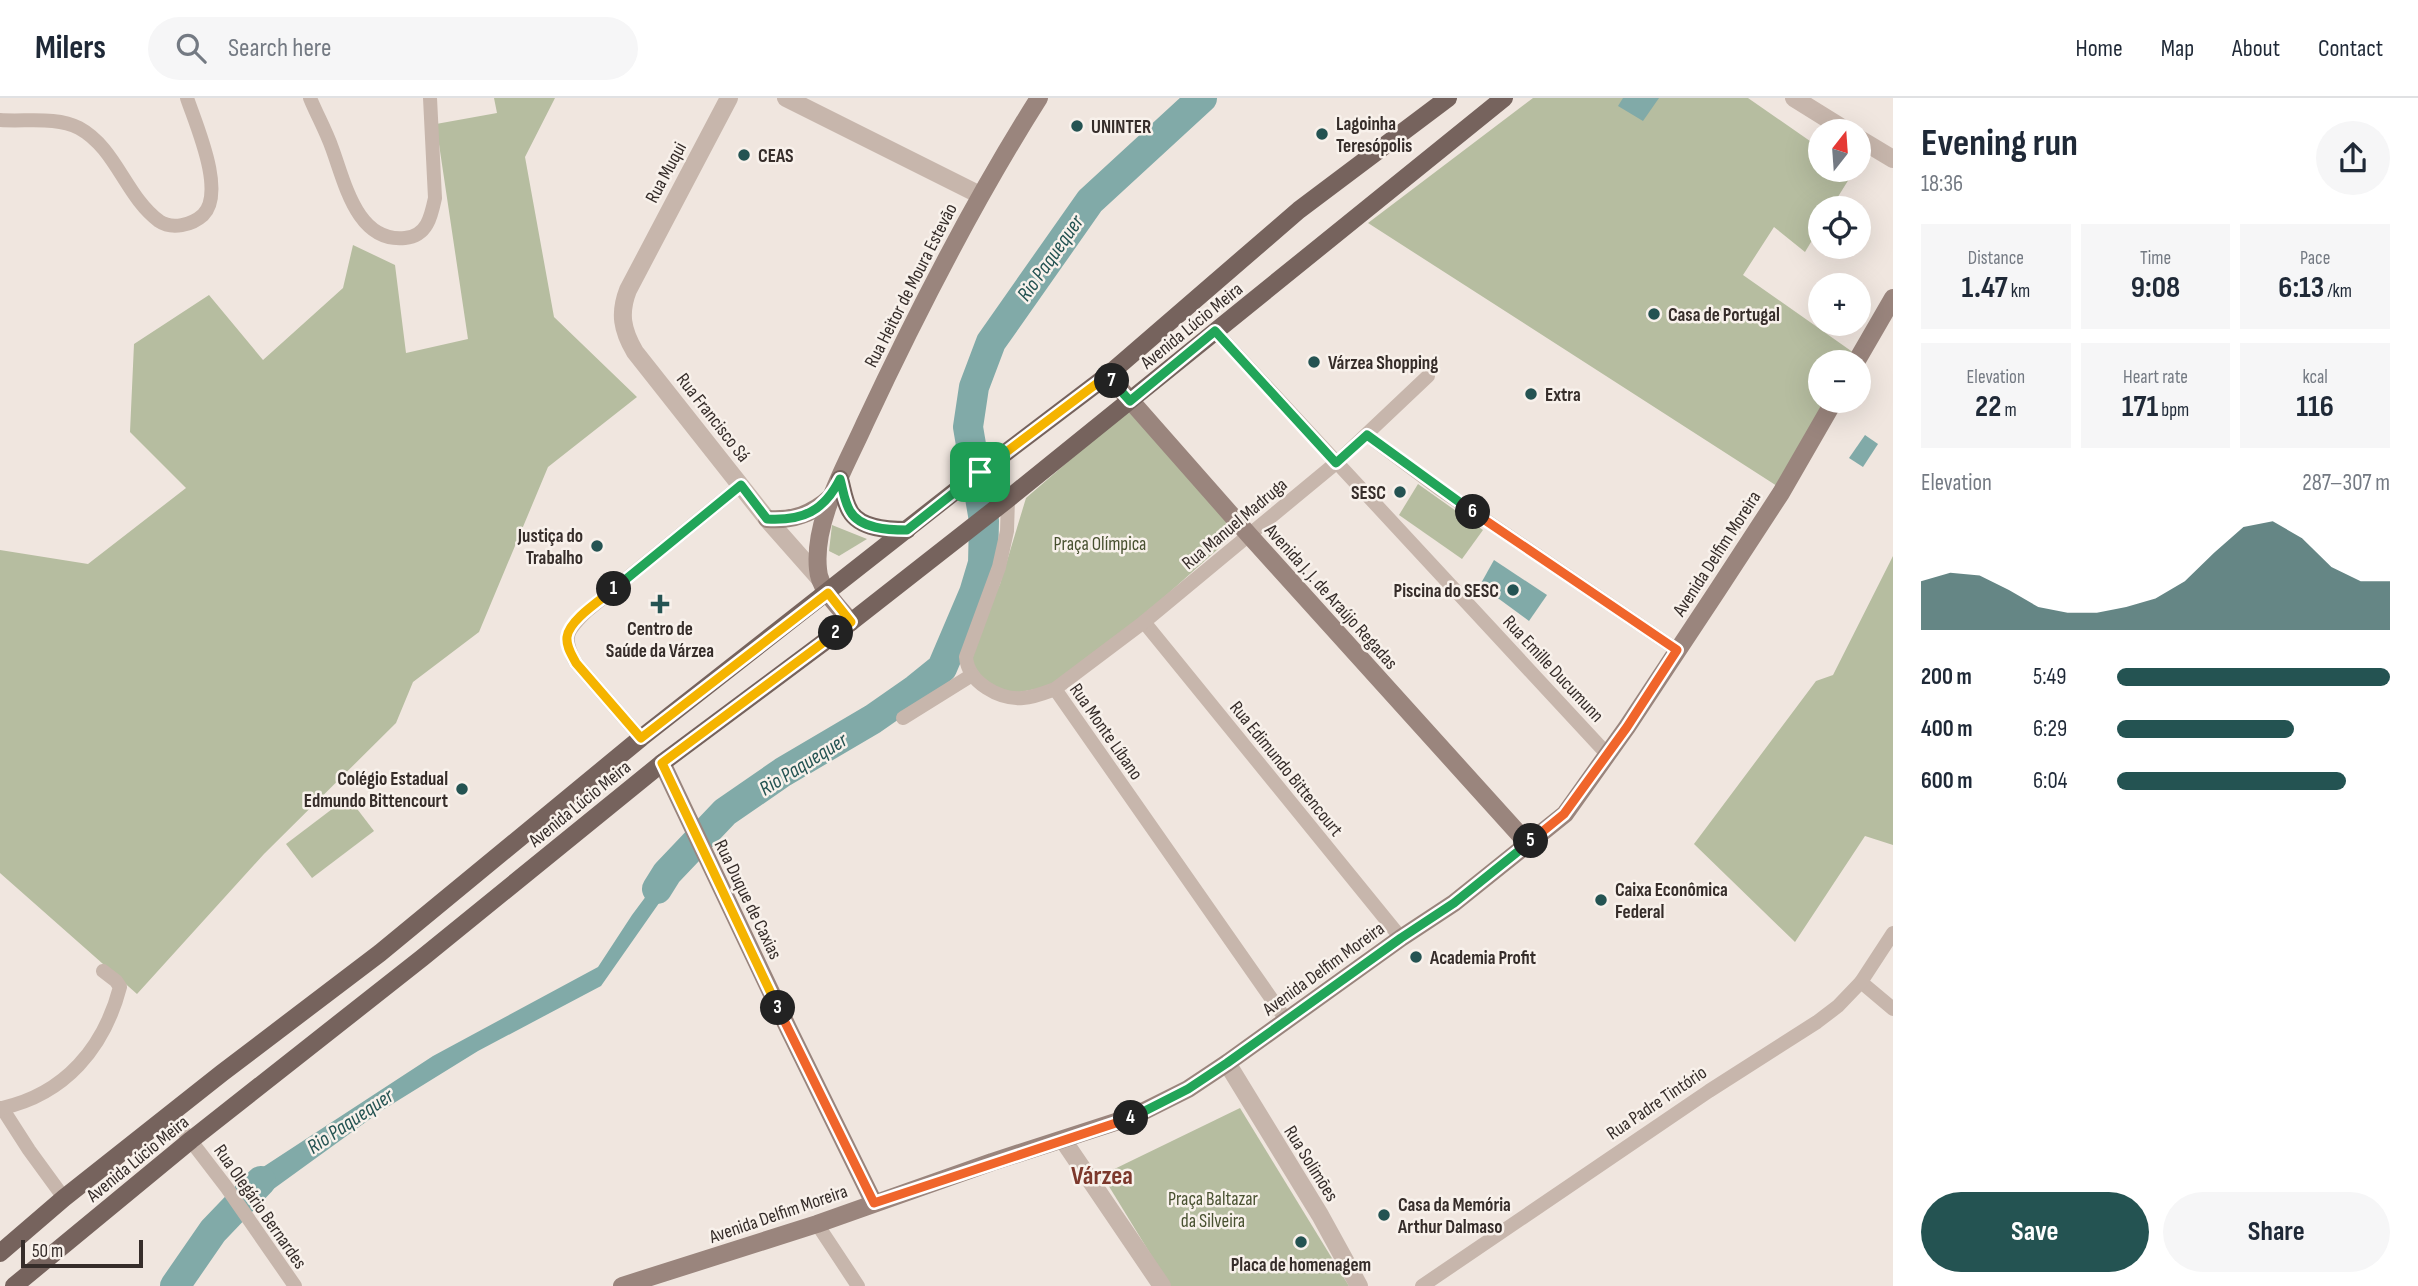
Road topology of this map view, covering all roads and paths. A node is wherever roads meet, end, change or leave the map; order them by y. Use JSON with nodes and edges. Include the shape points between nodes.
{"nodes":[{"id":1,"x":187,"y":98,"type":"edge"},
{"id":2,"x":310,"y":98,"type":"edge"},
{"id":3,"x":430,"y":98,"type":"edge"},
{"id":4,"x":729,"y":98,"type":"edge"},
{"id":5,"x":786,"y":98,"type":"edge"},
{"id":6,"x":1039,"y":98,"type":"edge"},
{"id":7,"x":1448,"y":98,"type":"edge"},
{"id":8,"x":1504,"y":98,"type":"edge"},
{"id":9,"x":1794,"y":98,"type":"edge"},
{"id":10,"x":1828,"y":119,"type":"edge"},
{"id":11,"x":0,"y":120,"type":"edge"},
{"id":12,"x":1871,"y":146,"type":"edge"},
{"id":13,"x":1893,"y":159,"type":"edge"},
{"id":14,"x":980,"y":195,"type":"junction"},
{"id":15,"x":639,"y":267,"type":"joint"},
{"id":16,"x":1893,"y":298,"type":"edge"},
{"id":17,"x":1215,"y":331,"type":"junction"},
{"id":18,"x":1863,"y":350,"type":"edge"},
{"id":19,"x":1108,"y":375,"type":"junction"},
{"id":20,"x":1428,"y":376,"type":"dead end"},
{"id":21,"x":1130,"y":401,"type":"junction"},
{"id":22,"x":1827,"y":413,"type":"edge"},
{"id":23,"x":1367,"y":435,"type":"junction"},
{"id":24,"x":1336,"y":463,"type":"junction"},
{"id":25,"x":840,"y":479,"type":"junction"},
{"id":26,"x":741,"y":485,"type":"junction"},
{"id":27,"x":831,"y":497,"type":"junction"},
{"id":28,"x":1002,"y":503,"type":"junction"},
{"id":29,"x":767,"y":519,"type":"junction"},
{"id":30,"x":907,"y":530,"type":"junction"},
{"id":31,"x":1249,"y":535,"type":"junction"},
{"id":32,"x":824,"y":586,"type":"junction"},
{"id":33,"x":851,"y":622,"type":"junction"},
{"id":34,"x":1144,"y":622,"type":"junction"},
{"id":35,"x":1677,"y":650,"type":"junction"},
{"id":36,"x":972,"y":675,"type":"junction"},
{"id":37,"x":1055,"y":689,"type":"junction"},
{"id":38,"x":903,"y":718,"type":"dead end"},
{"id":39,"x":641,"y":738,"type":"junction"},
{"id":40,"x":1607,"y":754,"type":"junction"},
{"id":41,"x":662,"y":763,"type":"junction"},
{"id":42,"x":1528,"y":844,"type":"junction"},
{"id":43,"x":1893,"y":933,"type":"edge"},
{"id":44,"x":1401,"y":938,"type":"junction"},
{"id":45,"x":103,"y":971,"type":"dead end"},
{"id":46,"x":1861,"y":982,"type":"junction"},
{"id":47,"x":1893,"y":1009,"type":"edge"},
{"id":48,"x":1287,"y":1021,"type":"junction"},
{"id":49,"x":1227,"y":1063,"type":"junction"},
{"id":50,"x":1,"y":1108,"type":"edge"},
{"id":51,"x":171,"y":1115,"type":"junction"},
{"id":52,"x":191,"y":1140,"type":"junction"},
{"id":53,"x":1063,"y":1140,"type":"junction"},
{"id":54,"x":64,"y":1198,"type":"junction"},
{"id":55,"x":874,"y":1203,"type":"junction"},
{"id":56,"x":817,"y":1224,"type":"junction"},
{"id":57,"x":0,"y":1253,"type":"edge"},
{"id":58,"x":14,"y":1286,"type":"edge"},
{"id":59,"x":295,"y":1286,"type":"edge"},
{"id":60,"x":622,"y":1286,"type":"edge"},
{"id":61,"x":858,"y":1286,"type":"edge"},
{"id":62,"x":1162,"y":1286,"type":"edge"},
{"id":63,"x":1359,"y":1286,"type":"edge"},
{"id":64,"x":1422,"y":1286,"type":"edge"}],
"edges":[{"from":1,"to":11,"type":"street","via":[[207,159],[212,197],[206,212],[182,225],[160,222],[146,209],[105,152],[77,127]]},
{"from":2,"to":3,"type":"street","via":[[361,218],[378,233],[396,239],[413,237],[425,228],[435,198]]},
{"from":4,"to":15,"type":"street","name":"Rua Muqui"},
{"from":5,"to":14,"type":"street"},
{"from":6,"to":14,"type":"main road","name":"Rua Heitor de Moura Estevão"},
{"from":7,"to":19,"type":"main road","name":"Avenida Lúcio Meira","via":[[1299,210]]},
{"from":8,"to":17,"type":"main road","name":"Avenida Lúcio Meira"},
{"from":9,"to":10,"type":"street"},
{"from":12,"to":13,"type":"street"},
{"from":14,"to":25,"type":"main road","name":"Rua Heitor de Moura Estevão"},
{"from":15,"to":26,"type":"street","name":"Rua Francisco Sá","via":[[622,304],[625,334]]},
{"from":16,"to":18,"type":"main road"},
{"from":17,"to":21,"type":"main road","name":"Avenida Lúcio Meira"},
{"from":17,"to":24,"type":"street","name":"Rua Emille Ducumunn"},
{"from":19,"to":21,"type":"main road","name":"Avenida J. J. de Araújo Regadas"},
{"from":19,"to":30,"type":"main road","name":"Avenida Lúcio Meira"},
{"from":20,"to":23,"type":"street","name":"Rua Manuel Madruga"},
{"from":21,"to":28,"type":"main road","name":"Avenida Lúcio Meira"},
{"from":21,"to":31,"type":"main road","name":"Avenida J. J. de Araújo Regadas"},
{"from":22,"to":35,"type":"main road","name":"Avenida Delfim Moreira","via":[[1781,493]]},
{"from":23,"to":24,"type":"street","name":"Rua Manuel Madruga"},
{"from":23,"to":35,"type":"street"},
{"from":24,"to":31,"type":"street","name":"Rua Manuel Madruga"},
{"from":24,"to":40,"type":"street","name":"Rua Emille Ducumunn"},
{"from":25,"to":27,"type":"main road","name":"Rua Heitor de Moura Estevão"},
{"from":25,"to":30,"type":"main road","via":[[849,508],[860,521]]},
{"from":26,"to":29,"type":"street","name":"Rua Francisco Sá"},
{"from":26,"to":39,"type":"street","via":[[588,610],[569,631],[566,639],[576,663]]},
{"from":27,"to":29,"type":"main road","via":[[805,515]]},
{"from":27,"to":32,"type":"main road","name":"Rua Heitor de Moura Estevão","via":[[818,555]]},
{"from":28,"to":33,"type":"main road","name":"Avenida Lúcio Meira"},
{"from":28,"to":36,"type":"street","via":[[1007,531],[966,657]]},
{"from":29,"to":32,"type":"street","name":"Rua Francisco Sá"},
{"from":30,"to":32,"type":"main road","name":"Avenida Lúcio Meira"},
{"from":31,"to":34,"type":"street","name":"Rua Manuel Madruga"},
{"from":31,"to":42,"type":"main road","name":"Avenida J. J. de Araújo Regadas"},
{"from":32,"to":33,"type":"main road","name":"Rua Francisco Sá"},
{"from":32,"to":39,"type":"main road","name":"Avenida Lúcio Meira"},
{"from":33,"to":41,"type":"main road","name":"Avenida Lúcio Meira"},
{"from":34,"to":37,"type":"street","name":"Rua Manuel Madruga"},
{"from":34,"to":44,"type":"street","name":"Rua Edimundo Bittencourt"},
{"from":35,"to":40,"type":"main road","name":"Avenida Delfim Moreira"},
{"from":36,"to":37,"type":"street","name":"Rua Monte Líbano","via":[[1004,696],[1021,698]]},
{"from":36,"to":38,"type":"street"},
{"from":37,"to":48,"type":"street","name":"Rua Monte Líbano"},
{"from":39,"to":51,"type":"main road","name":"Avenida Lúcio Meira","via":[[380,953]]},
{"from":40,"to":42,"type":"main road","name":"Avenida Delfim Moreira","via":[[1564,814]]},
{"from":41,"to":52,"type":"main road","name":"Avenida Lúcio Meira"},
{"from":41,"to":55,"type":"main road","name":"Rua Duque de Caxias"},
{"from":42,"to":44,"type":"main road","name":"Avenida Delfim Moreira"},
{"from":43,"to":46,"type":"street","name":"Rua Padre Tintório"},
{"from":44,"to":48,"type":"main road","name":"Avenida Delfim Moreira"},
{"from":45,"to":50,"type":"street","via":[[120,987],[90,1054],[61,1081],[19,1105]]},
{"from":46,"to":47,"type":"street"},
{"from":46,"to":64,"type":"street","name":"Rua Padre Tintório","via":[[1818,1022]]},
{"from":48,"to":49,"type":"main road","name":"Avenida Delfim Moreira"},
{"from":49,"to":53,"type":"main road","name":"Avenida Delfim Moreira","via":[[1134,1116]]},
{"from":49,"to":63,"type":"street","name":"Rua Solimões"},
{"from":50,"to":54,"type":"street"},
{"from":51,"to":52,"type":"street","name":"Rua Olegário Bernardes"},
{"from":51,"to":54,"type":"main road","name":"Avenida Lúcio Meira"},
{"from":52,"to":58,"type":"main road","name":"Avenida Lúcio Meira"},
{"from":52,"to":59,"type":"street","name":"Rua Olegário Bernardes"},
{"from":53,"to":55,"type":"main road","name":"Avenida Delfim Moreira"},
{"from":53,"to":62,"type":"street"},
{"from":54,"to":57,"type":"main road","name":"Avenida Lúcio Meira"},
{"from":55,"to":56,"type":"main road","name":"Avenida Delfim Moreira"},
{"from":56,"to":60,"type":"main road","name":"Avenida Delfim Moreira"},
{"from":56,"to":61,"type":"street"}]}
